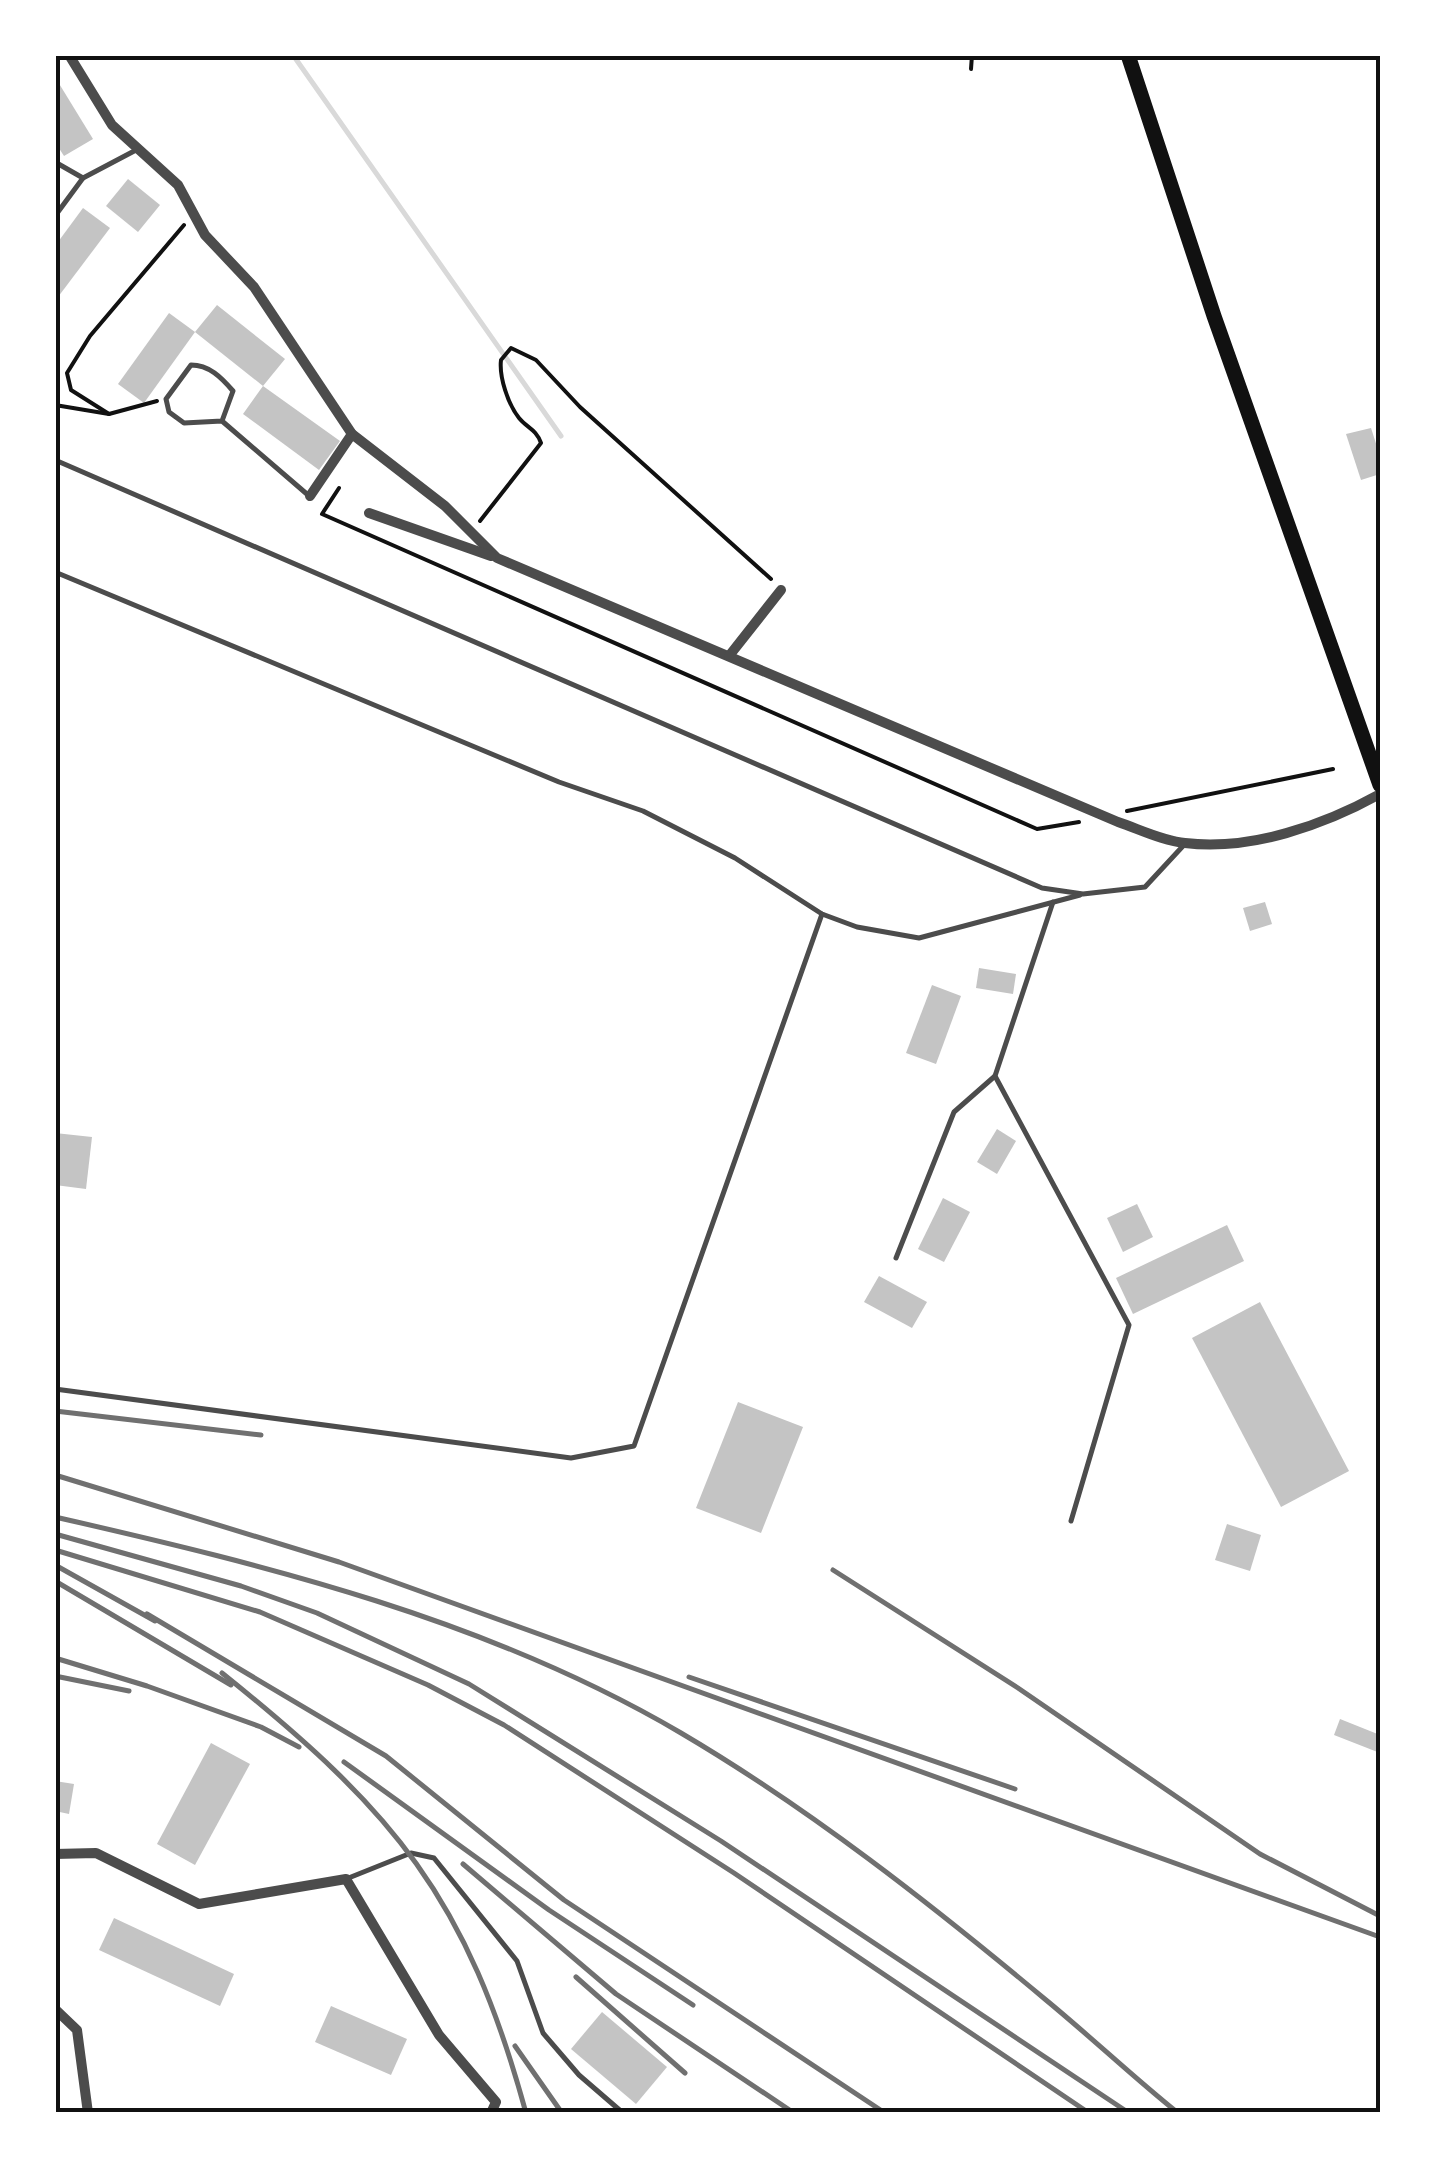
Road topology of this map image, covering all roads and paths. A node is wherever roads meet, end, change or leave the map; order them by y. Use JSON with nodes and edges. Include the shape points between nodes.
{"nodes":[{"id":1,"x":69,"y":55,"type":"edge"},
{"id":2,"x":972,"y":55,"type":"edge"},
{"id":3,"x":1128,"y":55,"type":"edge"},
{"id":4,"x":971,"y":69,"type":"dead end"},
{"id":5,"x":138,"y":148,"type":"junction"},
{"id":6,"x":55,"y":162,"type":"edge"},
{"id":7,"x":83,"y":178,"type":"junction"},
{"id":8,"x":194,"y":214,"type":"junction"},
{"id":9,"x":55,"y":216,"type":"edge"},
{"id":10,"x":166,"y":399,"type":"junction"},
{"id":11,"x":55,"y":405,"type":"edge"},
{"id":12,"x":110,"y":414,"type":"junction"},
{"id":13,"x":222,"y":421,"type":"junction"},
{"id":14,"x":352,"y":434,"type":"junction"},
{"id":15,"x":55,"y":460,"type":"edge"},
{"id":16,"x":310,"y":496,"type":"joint"},
{"id":17,"x":369,"y":513,"type":"dead end"},
{"id":18,"x":471,"y":532,"type":"junction"},
{"id":19,"x":497,"y":558,"type":"junction"},
{"id":20,"x":55,"y":572,"type":"edge"},
{"id":21,"x":781,"y":590,"type":"joint"},
{"id":22,"x":729,"y":656,"type":"junction"},
{"id":23,"x":1380,"y":785,"type":"edge"},
{"id":24,"x":1380,"y":794,"type":"edge"},
{"id":25,"x":1184,"y":844,"type":"junction"},
{"id":26,"x":1083,"y":894,"type":"junction"},
{"id":27,"x":1052,"y":902,"type":"junction"},
{"id":28,"x":822,"y":914,"type":"junction"},
{"id":29,"x":995,"y":1076,"type":"junction"},
{"id":30,"x":896,"y":1258,"type":"dead end"},
{"id":31,"x":55,"y":1389,"type":"edge"},
{"id":32,"x":1071,"y":1520,"type":"dead end"},
{"id":33,"x":55,"y":1854,"type":"edge"},
{"id":34,"x":346,"y":1879,"type":"junction"},
{"id":35,"x":55,"y":2010,"type":"edge"},
{"id":36,"x":88,"y":2113,"type":"edge"},
{"id":37,"x":491,"y":2113,"type":"edge"},
{"id":38,"x":623,"y":2113,"type":"edge"}],
"edges":[{"from":1,"to":5,"type":"street","via":[[112,125]]},
{"from":2,"to":4,"type":"path"},
{"from":3,"to":23,"type":"main road"},
{"from":5,"to":7,"type":"lane"},
{"from":5,"to":8,"type":"street","via":[[178,185]]},
{"from":6,"to":7,"type":"lane"},
{"from":7,"to":9,"type":"lane"},
{"from":8,"to":12,"type":"path","via":[[90,336],[68,374],[71,390]]},
{"from":8,"to":14,"type":"street","via":[[254,286]]},
{"from":10,"to":12,"type":"path"},
{"from":10,"to":13,"type":"lane","via":[[169,412],[184,423]]},
{"from":10,"to":13,"type":"lane","via":[[190,364],[202,364],[232,391]]},
{"from":11,"to":12,"type":"path"},
{"from":13,"to":16,"type":"lane"},
{"from":14,"to":16,"type":"street"},
{"from":14,"to":18,"type":"street"},
{"from":15,"to":26,"type":"lane","via":[[1042,888]]},
{"from":17,"to":19,"type":"street"},
{"from":18,"to":19,"type":"street"},
{"from":18,"to":21,"type":"path","via":[[542,443],[518,417],[506,390],[501,360],[511,348],[536,360]]},
{"from":19,"to":22,"type":"street"},
{"from":20,"to":28,"type":"lane","via":[[643,811],[735,858]]},
{"from":21,"to":22,"type":"street"},
{"from":22,"to":25,"type":"street"},
{"from":24,"to":25,"type":"street","via":[[1346,813],[1254,841]]},
{"from":25,"to":26,"type":"lane","via":[[1146,886]]},
{"from":26,"to":27,"type":"lane"},
{"from":27,"to":28,"type":"lane","via":[[919,938]]},
{"from":27,"to":29,"type":"lane"},
{"from":28,"to":31,"type":"lane","via":[[634,1446],[571,1458]]},
{"from":29,"to":30,"type":"lane","via":[[954,1112]]},
{"from":29,"to":32,"type":"lane","via":[[1130,1325]]},
{"from":33,"to":34,"type":"street","via":[[96,1852],[199,1904]]},
{"from":34,"to":37,"type":"street","via":[[439,2035],[496,2102]]},
{"from":34,"to":38,"type":"lane","via":[[411,1852],[434,1858],[516,1961],[543,2032]]},
{"from":35,"to":36,"type":"street","via":[[78,2030]]}]}
